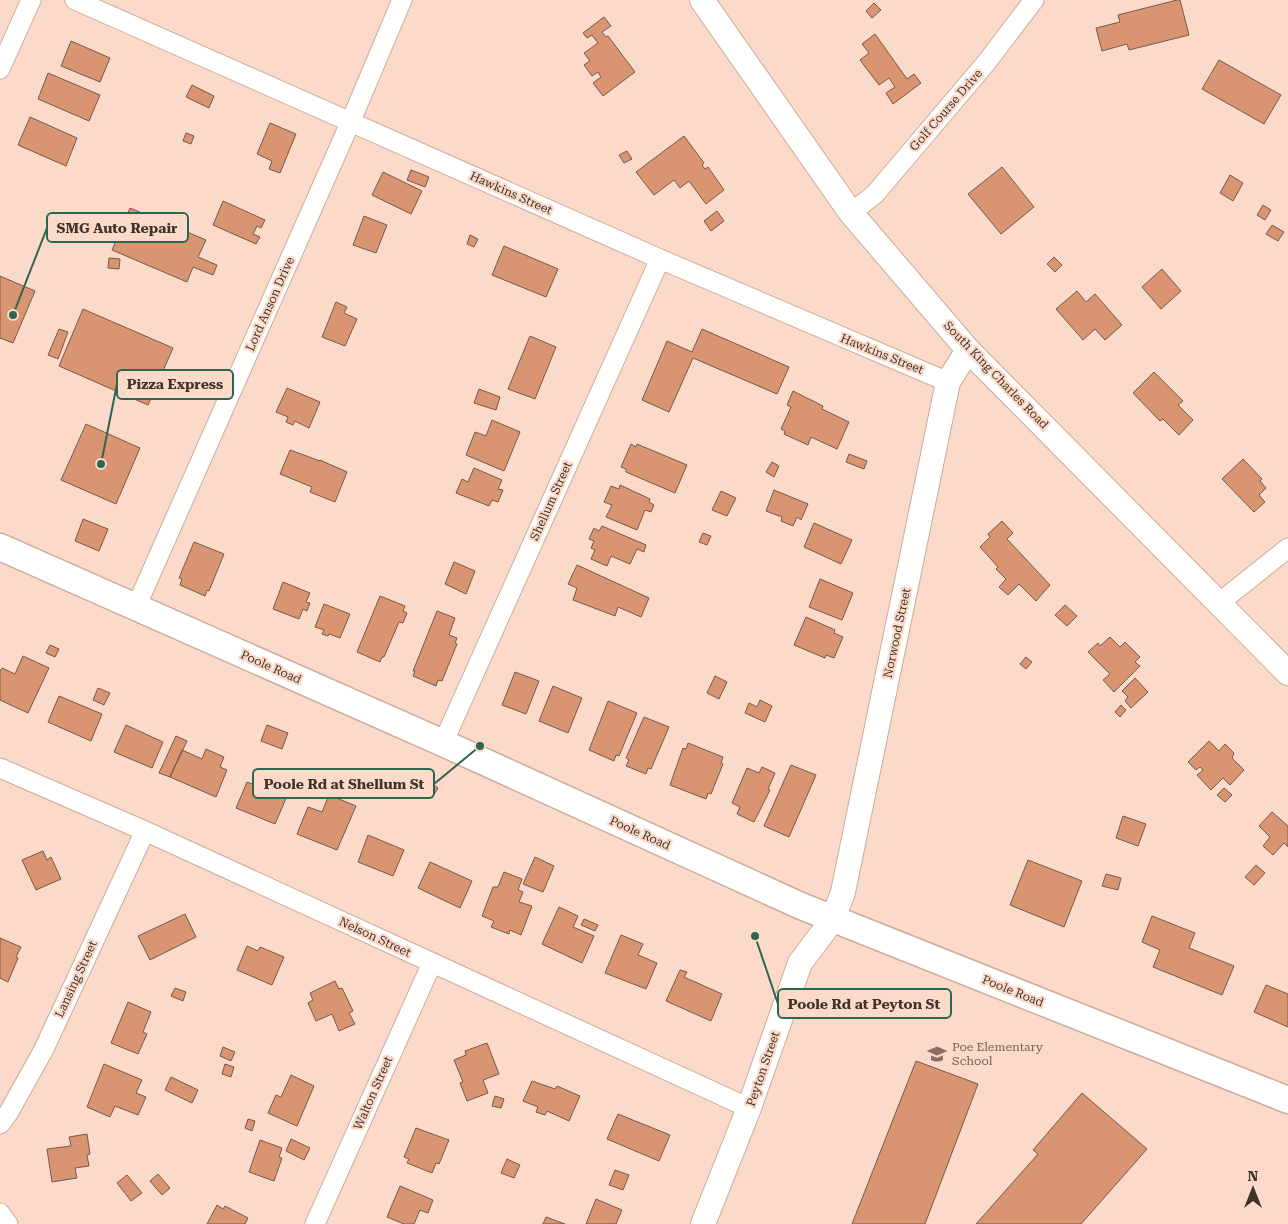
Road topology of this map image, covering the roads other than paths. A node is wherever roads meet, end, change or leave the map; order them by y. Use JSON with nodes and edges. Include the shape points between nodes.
{"nodes":[{"id":1,"x":30,"y":0,"type":"edge"},
{"id":2,"x":75,"y":0,"type":"edge"},
{"id":3,"x":402,"y":0,"type":"edge"},
{"id":4,"x":702,"y":0,"type":"edge"},
{"id":5,"x":1034,"y":0,"type":"edge"},
{"id":6,"x":0,"y":69,"type":"edge"},
{"id":7,"x":350,"y":123,"type":"junction"},
{"id":8,"x":852,"y":212,"type":"junction"},
{"id":9,"x":660,"y":259,"type":"junction"},
{"id":10,"x":968,"y":350,"type":"junction"},
{"id":11,"x":948,"y":382,"type":"junction"},
{"id":12,"x":0,"y":547,"type":"edge"},
{"id":13,"x":1288,"y":548,"type":"edge"},
{"id":14,"x":1219,"y":603,"type":"junction"},
{"id":15,"x":136,"y":607,"type":"junction"},
{"id":16,"x":1288,"y":673,"type":"edge"},
{"id":17,"x":443,"y":743,"type":"junction"},
{"id":18,"x":0,"y":768,"type":"edge"},
{"id":19,"x":145,"y":831,"type":"junction"},
{"id":20,"x":833,"y":919,"type":"junction"},
{"id":21,"x":432,"y":962,"type":"junction"},
{"id":22,"x":1288,"y":1100,"type":"edge"},
{"id":23,"x":749,"y":1108,"type":"junction"},
{"id":24,"x":0,"y":1124,"type":"edge"},
{"id":25,"x":0,"y":1214,"type":"edge"},
{"id":26,"x":8,"y":1224,"type":"edge"},
{"id":27,"x":315,"y":1224,"type":"edge"},
{"id":28,"x":703,"y":1224,"type":"edge"}],
"edges":[{"from":1,"to":6,"type":"street"},
{"from":2,"to":7,"type":"street","name":"Hawkins Street"},
{"from":3,"to":7,"type":"street","name":"Lord Anson Drive"},
{"from":4,"to":8,"type":"street","name":"South King Charles Road"},
{"from":5,"to":8,"type":"street","name":"Golf Course Drive","via":[[986,64],[875,194]]},
{"from":7,"to":9,"type":"street","name":"Hawkins Street"},
{"from":7,"to":15,"type":"street","name":"Lord Anson Drive"},
{"from":8,"to":10,"type":"street","name":"South King Charles Road"},
{"from":9,"to":11,"type":"street","name":"Hawkins Street"},
{"from":9,"to":17,"type":"street","name":"Shellum Street"},
{"from":10,"to":11,"type":"street","name":"Norwood Street"},
{"from":10,"to":14,"type":"street","name":"South King Charles Road"},
{"from":11,"to":20,"type":"street","name":"Norwood Street","via":[[846,881]]},
{"from":12,"to":15,"type":"main road","name":"Poole Road"},
{"from":13,"to":14,"type":"street"},
{"from":14,"to":16,"type":"street","name":"South King Charles Road"},
{"from":15,"to":17,"type":"main road","name":"Poole Road"},
{"from":17,"to":20,"type":"main road","name":"Poole Road"},
{"from":18,"to":19,"type":"street","name":"Nelson Street"},
{"from":19,"to":21,"type":"street","name":"Nelson Street"},
{"from":19,"to":24,"type":"street","name":"Lansing Street","via":[[44,1049]]},
{"from":20,"to":22,"type":"main road","name":"Poole Road"},
{"from":20,"to":23,"type":"street","name":"Peyton Street","via":[[800,962]]},
{"from":21,"to":23,"type":"street","name":"Nelson Street"},
{"from":21,"to":27,"type":"street","name":"Walton Street"},
{"from":23,"to":28,"type":"street","name":"Peyton Street"},
{"from":25,"to":26,"type":"street"}]}
